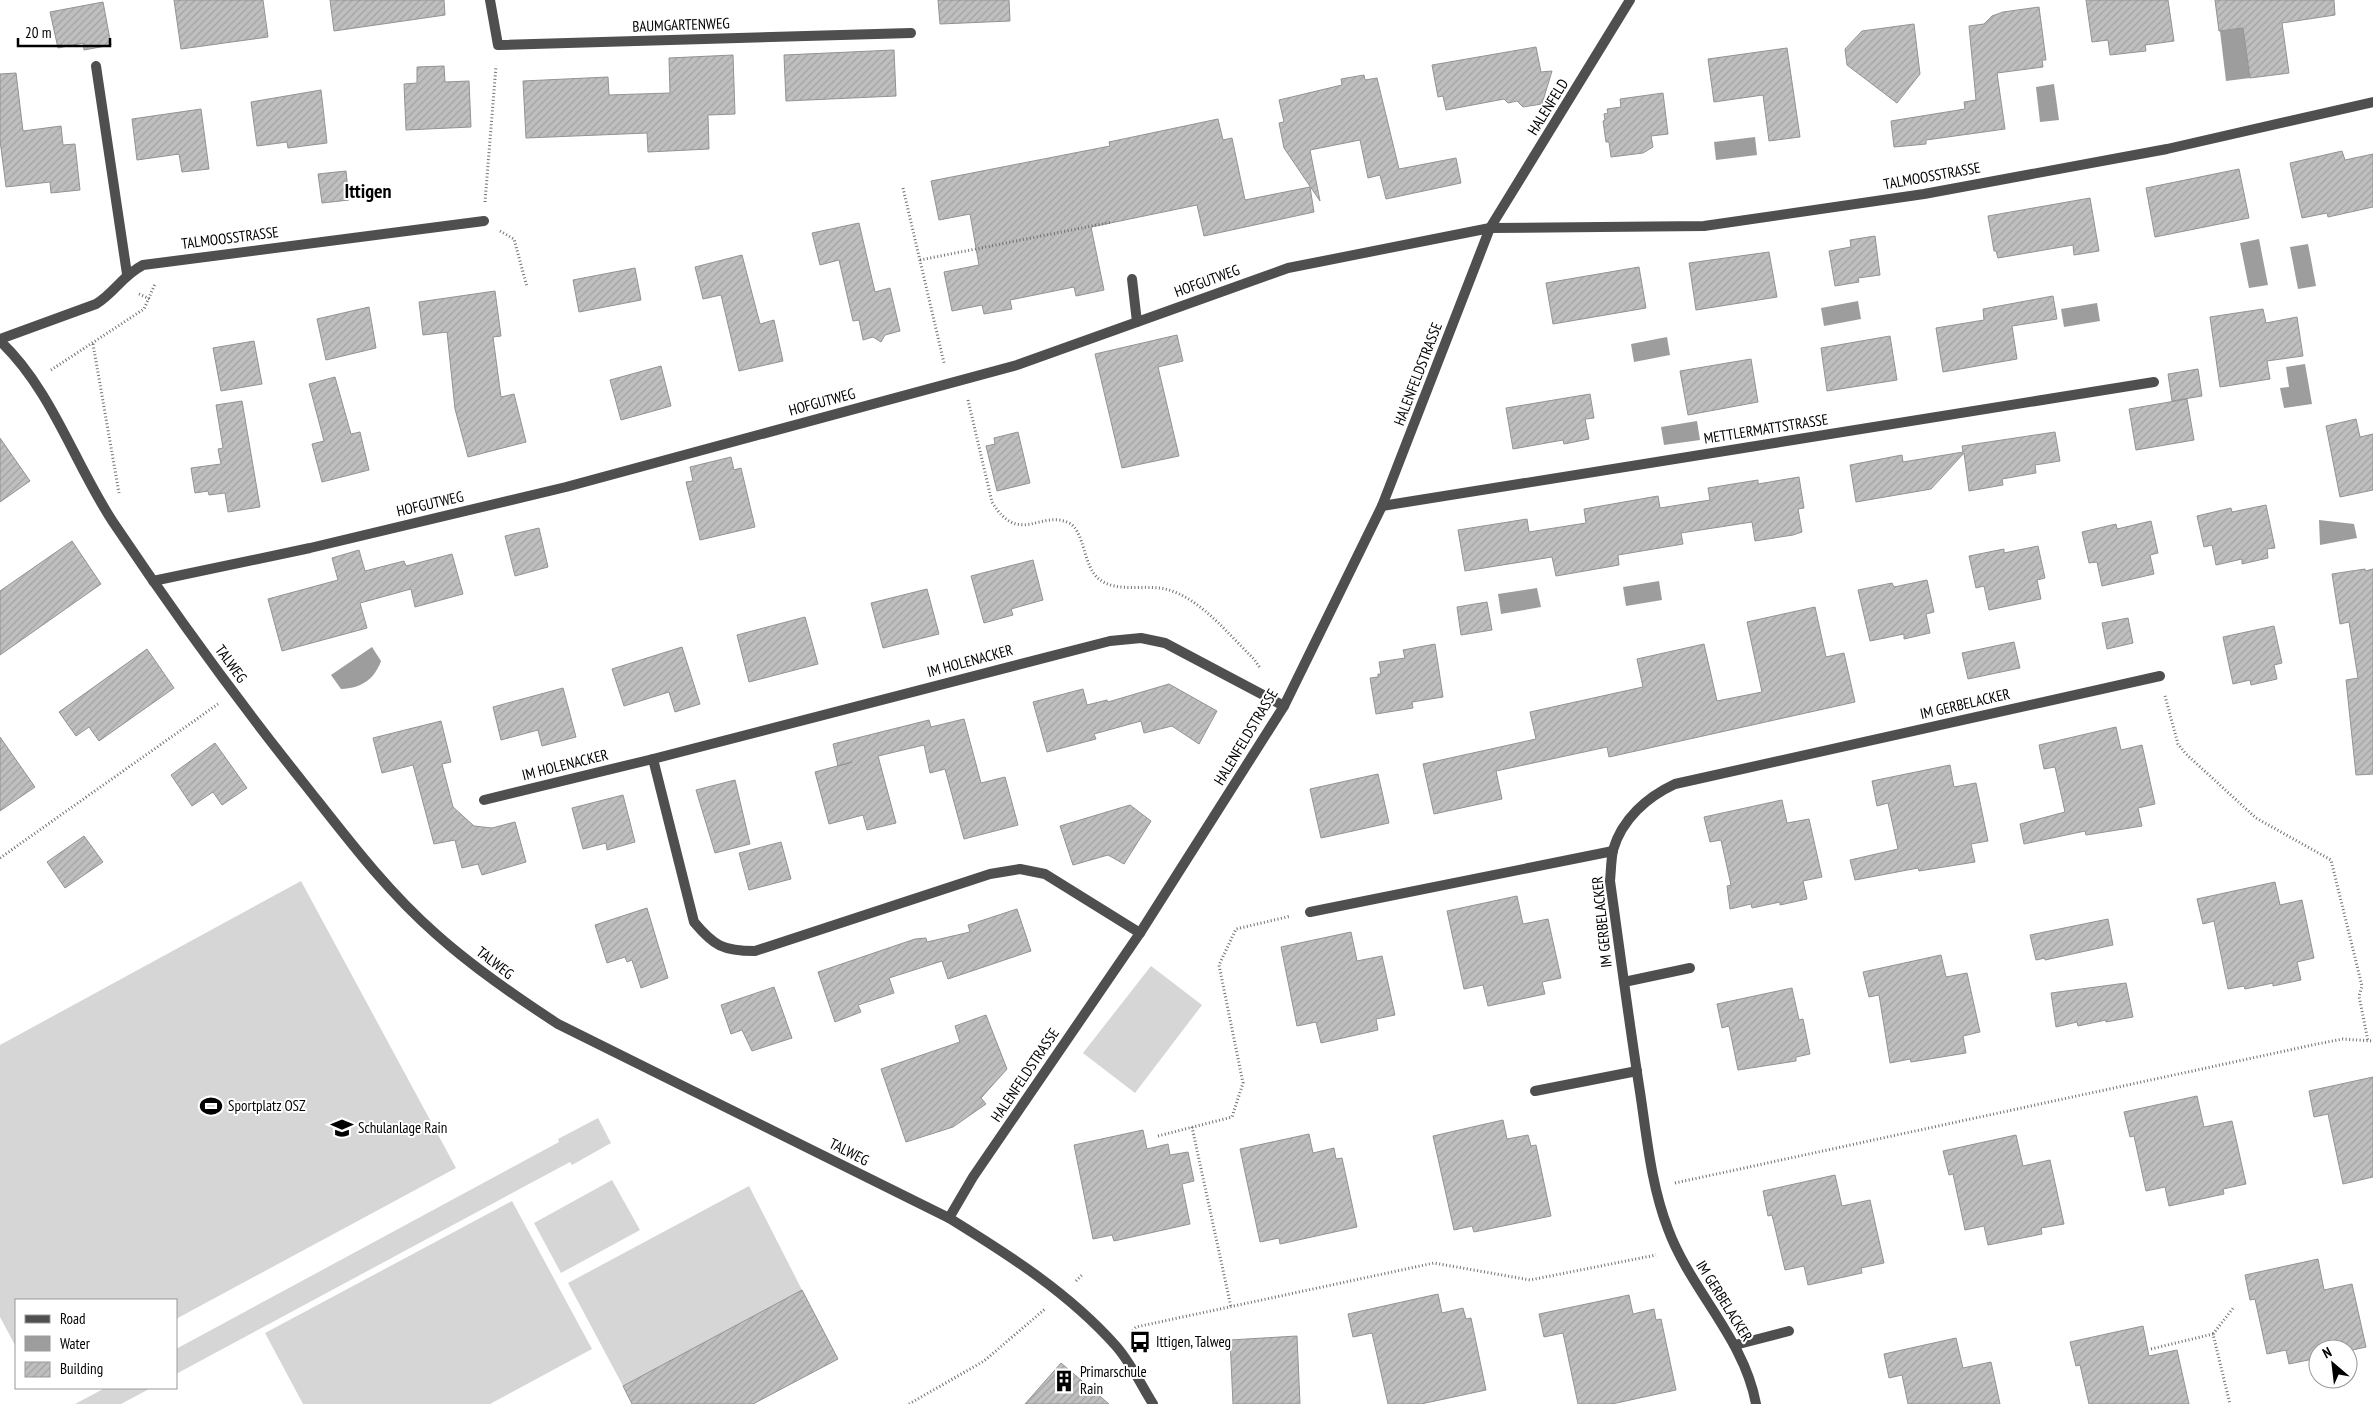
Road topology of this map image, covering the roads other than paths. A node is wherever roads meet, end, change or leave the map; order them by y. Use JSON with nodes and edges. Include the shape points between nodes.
{"nodes":[{"id":1,"x":490,"y":0,"type":"edge"},
{"id":2,"x":1630,"y":0,"type":"edge"},
{"id":3,"x":911,"y":32,"type":"dead end"},
{"id":4,"x":96,"y":66,"type":"dead end"},
{"id":5,"x":2373,"y":102,"type":"edge"},
{"id":6,"x":484,"y":221,"type":"road end"},
{"id":7,"x":1490,"y":228,"type":"junction"},
{"id":8,"x":127,"y":274,"type":"junction"},
{"id":9,"x":1132,"y":279,"type":"dead end"},
{"id":10,"x":1137,"y":322,"type":"junction"},
{"id":11,"x":0,"y":340,"type":"edge"},
{"id":12,"x":2154,"y":382,"type":"dead end"},
{"id":13,"x":1382,"y":506,"type":"junction"},
{"id":14,"x":154,"y":581,"type":"junction"},
{"id":15,"x":2160,"y":676,"type":"road end"},
{"id":16,"x":1284,"y":706,"type":"junction"},
{"id":17,"x":653,"y":759,"type":"junction"},
{"id":18,"x":484,"y":800,"type":"dead end"},
{"id":19,"x":1613,"y":851,"type":"junction"},
{"id":20,"x":1310,"y":912,"type":"road end"},
{"id":21,"x":1140,"y":933,"type":"junction"},
{"id":22,"x":1690,"y":968,"type":"dead end"},
{"id":23,"x":1624,"y":982,"type":"junction"},
{"id":24,"x":1636,"y":1071,"type":"junction"},
{"id":25,"x":1535,"y":1091,"type":"dead end"},
{"id":26,"x":948,"y":1218,"type":"junction"},
{"id":27,"x":1789,"y":1332,"type":"dead end"},
{"id":28,"x":1735,"y":1345,"type":"junction"},
{"id":29,"x":1153,"y":1404,"type":"edge"},
{"id":30,"x":1756,"y":1404,"type":"edge"}],
"edges":[{"from":1,"to":3,"type":"street","name":"BAUMGARTENWEG","via":[[498,45]]},
{"from":2,"to":7,"type":"street","name":"HALENFELD"},
{"from":4,"to":8,"type":"street"},
{"from":5,"to":7,"type":"street","name":"TALMOOSSTRASSE","via":[[2167,149],[1924,194],[1724,223]]},
{"from":6,"to":8,"type":"street","name":"TALMOOSSTRASSE","via":[[162,262],[143,265]]},
{"from":7,"to":10,"type":"street","name":"HOFGUTWEG","via":[[1288,268]]},
{"from":7,"to":13,"type":"street","name":"HALENFELDSTRASSE"},
{"from":8,"to":11,"type":"street","name":"TALMOOSSTRASSE","via":[[96,304]]},
{"from":9,"to":10,"type":"street"},
{"from":10,"to":14,"type":"street","name":"HOFGUTWEG","via":[[1017,366],[566,487],[310,548]]},
{"from":11,"to":14,"type":"street","name":"TALWEG","via":[[36,380],[91,486]]},
{"from":12,"to":13,"type":"street","name":"METTLERMATTSTRASSE"},
{"from":13,"to":16,"type":"street","name":"HALENFELDSTRASSE"},
{"from":14,"to":26,"type":"street","name":"TALWEG","via":[[234,693],[370,868],[435,933],[508,992],[558,1024]]},
{"from":15,"to":19,"type":"street","name":"IM GERBELACKER","via":[[1675,784],[1641,805],[1624,826]]},
{"from":16,"to":17,"type":"street","name":"IM HOLENACKER","via":[[1165,643],[1141,638],[1110,640]]},
{"from":16,"to":21,"type":"street","name":"HALENFELDSTRASSE"},
{"from":17,"to":18,"type":"street","name":"IM HOLENACKER"},
{"from":17,"to":21,"type":"street","via":[[694,922],[720,948],[755,951],[990,874],[1020,869],[1045,874]]},
{"from":19,"to":20,"type":"street"},
{"from":19,"to":23,"type":"street","name":"IM GERBELACKER","via":[[1610,881]]},
{"from":21,"to":26,"type":"street","name":"HALENFELDSTRASSE"},
{"from":22,"to":23,"type":"street"},
{"from":23,"to":24,"type":"street","name":"IM GERBELACKER"},
{"from":24,"to":25,"type":"street"},
{"from":24,"to":28,"type":"street","name":"IM GERBELACKER","via":[[1655,1187],[1676,1251]]},
{"from":26,"to":29,"type":"street","name":"TALWEG","via":[[1010,1255],[1061,1294],[1116,1346]]},
{"from":27,"to":28,"type":"street"},
{"from":28,"to":30,"type":"street","name":"IM GERBELACKER","via":[[1753,1385]]}]}
